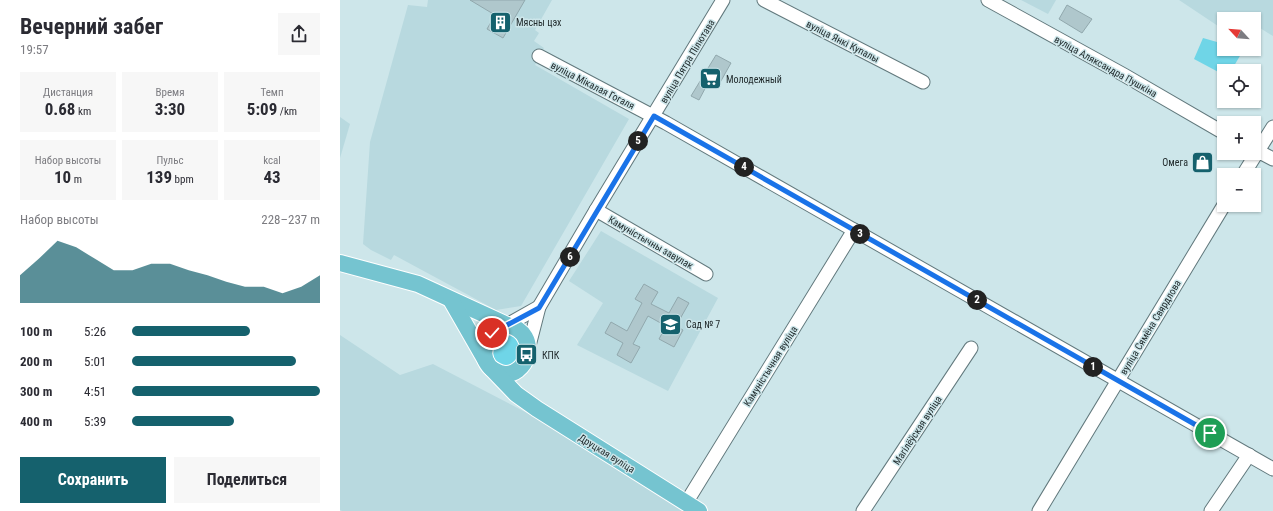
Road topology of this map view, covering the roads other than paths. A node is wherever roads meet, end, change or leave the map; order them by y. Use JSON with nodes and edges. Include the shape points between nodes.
{"nodes":[{"id":1,"x":723,"y":0,"type":"edge"},
{"id":2,"x":764,"y":0,"type":"edge"},
{"id":3,"x":988,"y":0,"type":"edge"},
{"id":4,"x":539,"y":56,"type":"dead end"},
{"id":5,"x":923,"y":82,"type":"dead end"},
{"id":6,"x":654,"y":116,"type":"junction"},
{"id":7,"x":1273,"y":127,"type":"edge"},
{"id":8,"x":1217,"y":129,"type":"edge"},
{"id":9,"x":1261,"y":143,"type":"edge"},
{"id":10,"x":1261,"y":153,"type":"edge"},
{"id":11,"x":1273,"y":160,"type":"edge"},
{"id":12,"x":596,"y":210,"type":"junction"},
{"id":13,"x":1220,"y":212,"type":"edge"},
{"id":14,"x":854,"y":230,"type":"junction"},
{"id":15,"x":340,"y":263,"type":"edge"},
{"id":16,"x":706,"y":274,"type":"dead end"},
{"id":17,"x":451,"y":300,"type":"junction"},
{"id":18,"x":539,"y":308,"type":"junction"},
{"id":19,"x":507,"y":325,"type":"junction"},
{"id":20,"x":528,"y":346,"type":"junction"},
{"id":21,"x":971,"y":348,"type":"dead end"},
{"id":22,"x":523,"y":364,"type":"junction"},
{"id":23,"x":490,"y":366,"type":"junction"},
{"id":24,"x":1117,"y":381,"type":"junction"},
{"id":25,"x":516,"y":394,"type":"junction"},
{"id":26,"x":1249,"y":455,"type":"junction"},
{"id":27,"x":1273,"y":469,"type":"edge"},
{"id":28,"x":693,"y":507,"type":"edge"},
{"id":29,"x":863,"y":511,"type":"edge"},
{"id":30,"x":1039,"y":511,"type":"edge"},
{"id":31,"x":1211,"y":511,"type":"edge"}],
"edges":[{"from":1,"to":6,"type":"street","name":"вуліца Пятра Пілютава"},
{"from":2,"to":5,"type":"street","name":"вуліца Янкі Купалы"},
{"from":3,"to":8,"type":"street","name":"вуліца Аляксандра Пушкіна"},
{"from":4,"to":6,"type":"street","name":"вуліца Мікалая Гогаля"},
{"from":6,"to":12,"type":"street","name":"вуліца Пятра Пілютава"},
{"from":6,"to":14,"type":"street","name":"вуліца Мікалая Гогаля"},
{"from":7,"to":9,"type":"street"},
{"from":10,"to":11,"type":"street"},
{"from":12,"to":16,"type":"street","name":"Камуністычны завулак"},
{"from":12,"to":18,"type":"street","name":"вуліца Пятра Пілютава"},
{"from":13,"to":24,"type":"street","name":"вуліца Сямёна Свярдлова"},
{"from":14,"to":24,"type":"street","name":"вуліца Мікалая Гогаля"},
{"from":14,"to":28,"type":"street","name":"Камуністычная вуліца"},
{"from":15,"to":17,"type":"main road","via":[[418,284]]},
{"from":17,"to":19,"type":"main road"},
{"from":17,"to":23,"type":"main road","name":"Друцкая вуліца"},
{"from":18,"to":19,"type":"street"},
{"from":18,"to":20,"type":"street","name":"вуліца Пятра Пілютава"},
{"from":19,"to":20,"type":"main road","via":[[521,331],[527,338]]},
{"from":19,"to":23,"type":"main road","via":[[499,328],[488,340],[485,348]]},
{"from":20,"to":22,"type":"main road"},
{"from":21,"to":29,"type":"street","name":"Магілёўская вуліца"},
{"from":22,"to":23,"type":"main road","via":[[512,373],[505,374]]},
{"from":22,"to":25,"type":"main road"},
{"from":23,"to":25,"type":"main road","name":"Друцкая вуліца"},
{"from":24,"to":26,"type":"street","name":"вуліца Мікалая Гогаля"},
{"from":24,"to":30,"type":"street","name":"вуліца Сямёна Свярдлова"},
{"from":25,"to":28,"type":"main road","name":"Друцкая вуліца"},
{"from":26,"to":27,"type":"street","name":"вуліца Мікалая Гогаля"},
{"from":26,"to":31,"type":"street"}]}
